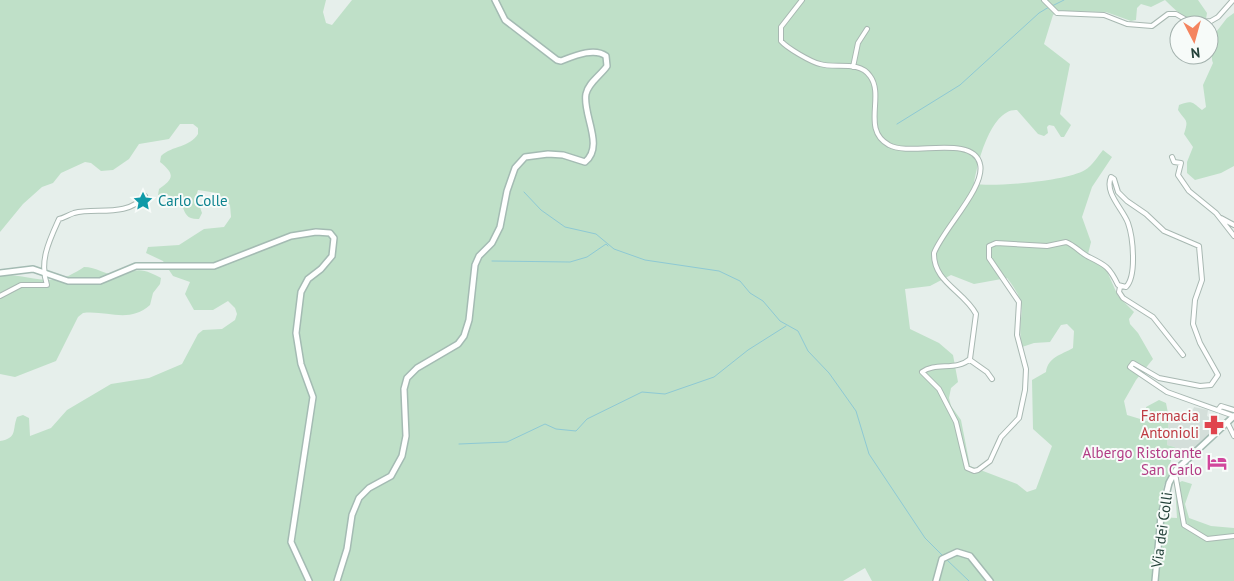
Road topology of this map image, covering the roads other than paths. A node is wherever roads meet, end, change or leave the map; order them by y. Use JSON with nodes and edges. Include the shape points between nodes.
{"nodes":[{"id":1,"x":495,"y":0,"type":"edge"},
{"id":2,"x":802,"y":0,"type":"edge"},
{"id":3,"x":1232,"y":0,"type":"edge"},
{"id":4,"x":1045,"y":2,"type":"edge"},
{"id":5,"x":867,"y":29,"type":"dead end"},
{"id":6,"x":853,"y":67,"type":"junction"},
{"id":7,"x":1172,"y":157,"type":"dead end"},
{"id":8,"x":144,"y":196,"type":"dead end"},
{"id":9,"x":1219,"y":217,"type":"junction"},
{"id":10,"x":1234,"y":225,"type":"edge"},
{"id":11,"x":1234,"y":236,"type":"edge"},
{"id":12,"x":0,"y":273,"type":"edge"},
{"id":13,"x":43,"y":273,"type":"junction"},
{"id":14,"x":1120,"y":287,"type":"junction"},
{"id":15,"x":0,"y":296,"type":"edge"},
{"id":16,"x":1183,"y":355,"type":"dead end"},
{"id":17,"x":970,"y":360,"type":"junction"},
{"id":18,"x":992,"y":379,"type":"dead end"},
{"id":19,"x":1218,"y":410,"type":"junction"},
{"id":20,"x":1234,"y":410,"type":"edge"},
{"id":21,"x":1234,"y":416,"type":"edge"},
{"id":22,"x":1228,"y":422,"type":"junction"},
{"id":23,"x":1234,"y":436,"type":"edge"},
{"id":24,"x":1175,"y":472,"type":"junction"},
{"id":25,"x":1234,"y":536,"type":"edge"},
{"id":26,"x":309,"y":581,"type":"edge"},
{"id":27,"x":337,"y":581,"type":"edge"},
{"id":28,"x":936,"y":581,"type":"edge"},
{"id":29,"x":990,"y":581,"type":"edge"},
{"id":30,"x":1155,"y":581,"type":"edge"}],
"edges":[{"from":1,"to":27,"type":"street","via":[[506,20],[557,60],[598,52],[606,56],[607,66],[586,96],[592,132],[590,158],[585,162],[563,154],[548,154],[525,158],[515,168],[500,227],[475,265],[470,320],[464,336],[458,344],[417,368],[408,378],[404,390],[407,419],[402,456],[392,476],[369,488],[359,498]]},
{"from":2,"to":6,"type":"street","via":[[781,27],[781,41],[818,64]]},
{"from":3,"to":4,"type":"street","via":[[1211,21],[1190,22],[1176,14],[1168,14],[1152,26],[1127,24],[1104,15],[1057,13]]},
{"from":5,"to":6,"type":"street","via":[[858,42]]},
{"from":6,"to":17,"type":"street","via":[[868,73],[873,82],[874,124],[887,144],[908,150],[956,147],[978,157],[981,174],[978,183],[934,253],[934,264],[942,277],[976,314]]},
{"from":7,"to":9,"type":"street","via":[[1174,162],[1181,163],[1178,175],[1189,191]]},
{"from":8,"to":13,"type":"street","via":[[117,211],[74,213],[59,219],[46,247]]},
{"from":9,"to":10,"type":"street"},
{"from":9,"to":11,"type":"street"},
{"from":12,"to":13,"type":"street","via":[[27,269]]},
{"from":13,"to":15,"type":"street","via":[[45,287],[21,285]]},
{"from":13,"to":26,"type":"street","via":[[68,281],[100,281],[136,266],[214,266],[274,241],[300,235],[325,232],[334,238],[332,256],[308,279],[301,292],[296,333],[301,364],[312,397],[291,542]]},
{"from":14,"to":16,"type":"street","via":[[1123,298],[1152,317]]},
{"from":14,"to":17,"type":"street","via":[[1105,264],[1066,242],[1047,246],[996,243],[989,246],[989,258],[1019,302],[1017,335],[1026,369],[1025,390],[1019,418],[1001,437],[985,467],[974,471],[964,464],[956,422],[943,396],[922,372]]},
{"from":14,"to":19,"type":"street","via":[[1129,284],[1133,255],[1127,221],[1112,195],[1111,177],[1127,202],[1146,214],[1164,232],[1199,246],[1202,280],[1192,324],[1218,375],[1212,385],[1200,386],[1159,378],[1133,363],[1130,367],[1167,392]]},
{"from":17,"to":18,"type":"street"},
{"from":19,"to":20,"type":"street","via":[[1221,406]]},
{"from":19,"to":21,"type":"street"},
{"from":21,"to":22,"type":"street","name":"Via dei Colli"},
{"from":22,"to":23,"type":"street"},
{"from":22,"to":24,"type":"street","name":"Via dei Colli"},
{"from":24,"to":25,"type":"street","via":[[1184,525],[1207,539]]},
{"from":24,"to":30,"type":"street","name":"Via dei Colli","via":[[1167,487],[1161,516]]},
{"from":28,"to":29,"type":"street","via":[[942,559],[951,552],[963,552]]}]}
